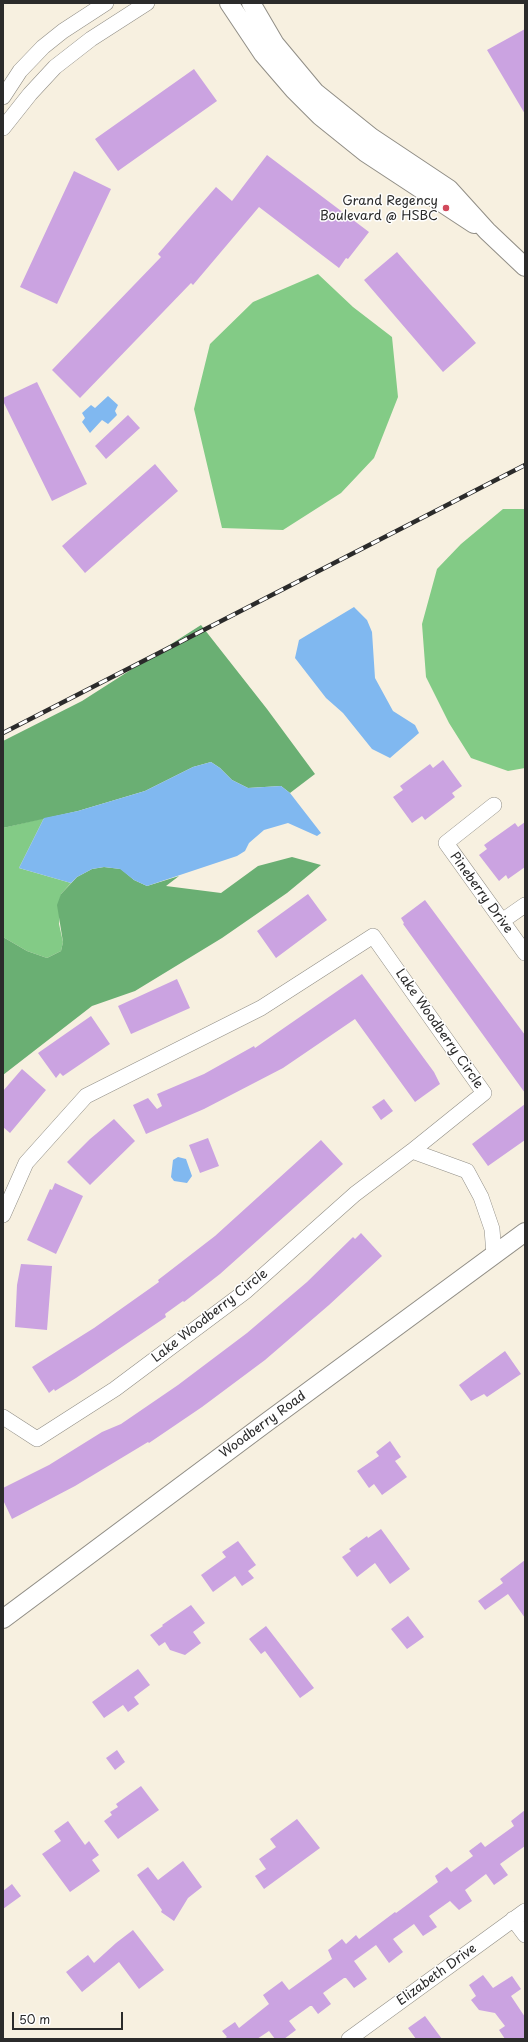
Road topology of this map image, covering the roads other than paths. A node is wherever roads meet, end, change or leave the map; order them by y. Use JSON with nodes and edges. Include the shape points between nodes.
{"nodes":[{"id":1,"x":106,"y":3,"type":"edge"},
{"id":2,"x":147,"y":3,"type":"edge"},
{"id":3,"x":229,"y":3,"type":"edge"},
{"id":4,"x":251,"y":3,"type":"edge"},
{"id":5,"x":3,"y":97,"type":"edge"},
{"id":6,"x":3,"y":128,"type":"edge"},
{"id":7,"x":487,"y":231,"type":"junction"},
{"id":8,"x":525,"y":267,"type":"edge"},
{"id":9,"x":494,"y":805,"type":"dead end"},
{"id":10,"x":525,"y":904,"type":"edge"},
{"id":11,"x":502,"y":921,"type":"junction"},
{"id":12,"x":525,"y":953,"type":"edge"},
{"id":13,"x":412,"y":1152,"type":"junction"},
{"id":14,"x":3,"y":1215,"type":"edge"},
{"id":15,"x":525,"y":1232,"type":"edge"},
{"id":16,"x":494,"y":1255,"type":"junction"},
{"id":17,"x":3,"y":1417,"type":"edge"},
{"id":18,"x":3,"y":1619,"type":"edge"},
{"id":19,"x":519,"y":1915,"type":"edge"},
{"id":20,"x":525,"y":1935,"type":"edge"},
{"id":21,"x":351,"y":2038,"type":"edge"}],
"edges":[{"from":1,"to":5,"type":"street","via":[[43,47],[20,71]]},
{"from":2,"to":6,"type":"street","via":[[91,39],[55,67]]},
{"from":3,"to":7,"type":"street","via":[[263,54],[320,116],[366,153],[464,219]]},
{"from":4,"to":7,"type":"street","via":[[275,44],[316,92],[371,137],[449,189]]},
{"from":7,"to":8,"type":"street"},
{"from":9,"to":11,"type":"street","name":"Pineberry Drive","via":[[446,843]]},
{"from":10,"to":11,"type":"street"},
{"from":11,"to":12,"type":"street","name":"Pineberry Drive"},
{"from":13,"to":14,"type":"street","name":"Lake Woodberry Circle","via":[[484,1093],[373,936],[260,1008],[86,1096],[26,1164]]},
{"from":13,"to":16,"type":"street","via":[[467,1171],[481,1197],[492,1229]]},
{"from":13,"to":17,"type":"street","name":"Lake Woodberry Circle","via":[[355,1194],[246,1291],[115,1389],[37,1439]]},
{"from":15,"to":16,"type":"street","name":"Woodberry Road"},
{"from":16,"to":18,"type":"street","name":"Woodberry Road"},
{"from":19,"to":20,"type":"street"},
{"from":19,"to":21,"type":"street","name":"Elizabeth Drive"}]}
